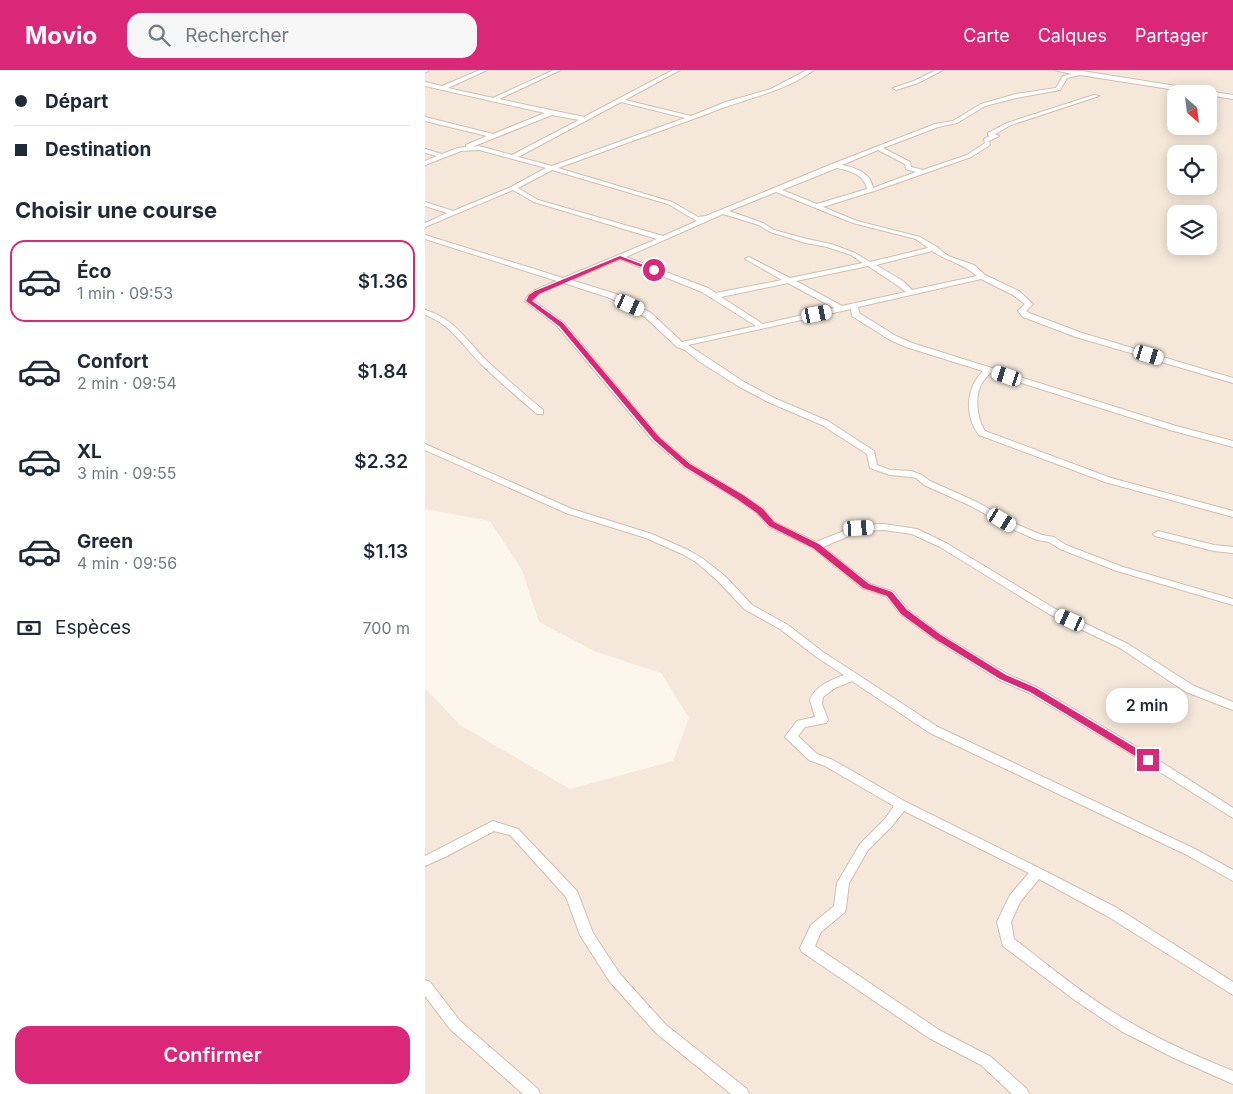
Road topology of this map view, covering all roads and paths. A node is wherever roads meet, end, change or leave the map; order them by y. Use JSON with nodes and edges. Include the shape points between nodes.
{"nodes":[{"id":1,"x":484,"y":70,"type":"edge"},
{"id":2,"x":558,"y":70,"type":"edge"},
{"id":3,"x":674,"y":70,"type":"edge"},
{"id":4,"x":811,"y":70,"type":"edge"},
{"id":5,"x":940,"y":70,"type":"edge"},
{"id":6,"x":1061,"y":70,"type":"edge"},
{"id":7,"x":1082,"y":74,"type":"junction"},
{"id":8,"x":425,"y":84,"type":"edge"},
{"id":9,"x":443,"y":88,"type":"junction"},
{"id":10,"x":896,"y":88,"type":"dead end"},
{"id":11,"x":1096,"y":96,"type":"dead end"},
{"id":12,"x":1233,"y":97,"type":"edge"},
{"id":13,"x":493,"y":100,"type":"junction"},
{"id":14,"x":619,"y":100,"type":"junction"},
{"id":15,"x":551,"y":113,"type":"junction"},
{"id":16,"x":586,"y":118,"type":"junction"},
{"id":17,"x":691,"y":118,"type":"junction"},
{"id":18,"x":425,"y":119,"type":"edge"},
{"id":19,"x":493,"y":136,"type":"junction"},
{"id":20,"x":464,"y":148,"type":"junction"},
{"id":21,"x":878,"y":148,"type":"junction"},
{"id":22,"x":425,"y":151,"type":"edge"},
{"id":23,"x":443,"y":156,"type":"junction"},
{"id":24,"x":513,"y":157,"type":"junction"},
{"id":25,"x":425,"y":163,"type":"edge"},
{"id":26,"x":834,"y":165,"type":"junction"},
{"id":27,"x":550,"y":169,"type":"junction"},
{"id":28,"x":923,"y":172,"type":"junction"},
{"id":29,"x":513,"y":188,"type":"junction"},
{"id":30,"x":777,"y":190,"type":"junction"},
{"id":31,"x":870,"y":190,"type":"junction"},
{"id":32,"x":425,"y":204,"type":"edge"},
{"id":33,"x":818,"y":206,"type":"junction"},
{"id":34,"x":724,"y":212,"type":"junction"},
{"id":35,"x":452,"y":213,"type":"junction"},
{"id":36,"x":707,"y":218,"type":"junction"},
{"id":37,"x":425,"y":225,"type":"edge"},
{"id":38,"x":425,"y":237,"type":"edge"},
{"id":39,"x":662,"y":238,"type":"junction"},
{"id":40,"x":935,"y":248,"type":"junction"},
{"id":41,"x":620,"y":257,"type":"junction"},
{"id":42,"x":749,"y":259,"type":"dead end"},
{"id":43,"x":869,"y":264,"type":"junction"},
{"id":44,"x":982,"y":277,"type":"junction"},
{"id":45,"x":791,"y":280,"type":"junction"},
{"id":46,"x":566,"y":281,"type":"junction"},
{"id":47,"x":912,"y":294,"type":"junction"},
{"id":48,"x":714,"y":296,"type":"junction"},
{"id":49,"x":854,"y":307,"type":"junction"},
{"id":50,"x":842,"y":309,"type":"junction"},
{"id":51,"x":425,"y":312,"type":"edge"},
{"id":52,"x":760,"y":326,"type":"junction"},
{"id":53,"x":680,"y":345,"type":"junction"},
{"id":54,"x":989,"y":370,"type":"junction"},
{"id":55,"x":1233,"y":381,"type":"edge"},
{"id":56,"x":540,"y":412,"type":"dead end"},
{"id":57,"x":1233,"y":444,"type":"edge"},
{"id":58,"x":425,"y":447,"type":"edge"},
{"id":59,"x":1233,"y":514,"type":"edge"},
{"id":60,"x":1158,"y":534,"type":"dead end"},
{"id":61,"x":816,"y":546,"type":"junction"},
{"id":62,"x":1233,"y":550,"type":"edge"},
{"id":63,"x":1233,"y":602,"type":"edge"},
{"id":64,"x":853,"y":676,"type":"junction"},
{"id":65,"x":1233,"y":706,"type":"edge"},
{"id":66,"x":902,"y":806,"type":"junction"},
{"id":67,"x":1233,"y":814,"type":"edge"},
{"id":68,"x":425,"y":861,"type":"edge"},
{"id":69,"x":1037,"y":872,"type":"junction"},
{"id":70,"x":1233,"y":876,"type":"edge"},
{"id":71,"x":425,"y":986,"type":"edge"},
{"id":72,"x":1233,"y":989,"type":"edge"},
{"id":73,"x":1233,"y":1078,"type":"edge"},
{"id":74,"x":528,"y":1092,"type":"edge"},
{"id":75,"x":743,"y":1094,"type":"edge"},
{"id":76,"x":1022,"y":1094,"type":"edge"}],
"edges":[{"from":1,"to":9,"type":"street"},
{"from":2,"to":13,"type":"street"},
{"from":3,"to":14,"type":"street"},
{"from":4,"to":17,"type":"street","via":[[773,90]]},
{"from":5,"to":10,"type":"street"},
{"from":6,"to":7,"type":"street"},
{"from":7,"to":12,"type":"street"},
{"from":7,"to":21,"type":"street","via":[[1065,77],[1058,89],[983,105],[955,122],[937,125]]},
{"from":8,"to":9,"type":"street"},
{"from":9,"to":13,"type":"street"},
{"from":11,"to":28,"type":"street","via":[[1009,124],[990,134],[996,136],[986,140],[989,144],[969,156]]},
{"from":13,"to":15,"type":"street"},
{"from":14,"to":16,"type":"street"},
{"from":14,"to":17,"type":"street"},
{"from":15,"to":16,"type":"street"},
{"from":15,"to":19,"type":"street"},
{"from":16,"to":24,"type":"street"},
{"from":17,"to":27,"type":"street"},
{"from":18,"to":19,"type":"street"},
{"from":19,"to":20,"type":"street"},
{"from":20,"to":23,"type":"street"},
{"from":20,"to":24,"type":"street","via":[[479,148]]},
{"from":21,"to":26,"type":"street"},
{"from":21,"to":28,"type":"street","via":[[908,163],[908,168]]},
{"from":22,"to":23,"type":"street"},
{"from":23,"to":25,"type":"street"},
{"from":24,"to":27,"type":"street"},
{"from":26,"to":30,"type":"street"},
{"from":26,"to":31,"type":"street","via":[[861,172],[870,184]]},
{"from":27,"to":29,"type":"street"},
{"from":27,"to":36,"type":"street","via":[[670,203],[697,219]]},
{"from":28,"to":31,"type":"street"},
{"from":29,"to":35,"type":"street"},
{"from":29,"to":39,"type":"street","via":[[536,201]]},
{"from":30,"to":33,"type":"street"},
{"from":30,"to":34,"type":"street"},
{"from":31,"to":33,"type":"street"},
{"from":32,"to":35,"type":"street"},
{"from":33,"to":40,"type":"street","via":[[855,222],[918,238]]},
{"from":34,"to":36,"type":"street"},
{"from":34,"to":43,"type":"street","via":[[772,231],[829,245]]},
{"from":35,"to":37,"type":"street"},
{"from":36,"to":39,"type":"street"},
{"from":38,"to":46,"type":"street"},
{"from":39,"to":41,"type":"street"},
{"from":40,"to":43,"type":"street"},
{"from":40,"to":44,"type":"street","via":[[946,257],[971,267]]},
{"from":41,"to":46,"type":"street"},
{"from":41,"to":48,"type":"street","via":[[689,282]]},
{"from":42,"to":45,"type":"street"},
{"from":43,"to":45,"type":"street"},
{"from":43,"to":47,"type":"street"},
{"from":44,"to":47,"type":"street"},
{"from":44,"to":55,"type":"street","via":[[1027,300],[1029,304],[1022,311],[1026,315],[1097,341]]},
{"from":45,"to":48,"type":"street"},
{"from":45,"to":50,"type":"street"},
{"from":46,"to":53,"type":"street","via":[[613,296],[640,310]]},
{"from":46,"to":61,"type":"street","via":[[534,294],[529,301],[561,325],[656,439],[688,466],[760,511],[771,524]]},
{"from":47,"to":49,"type":"street"},
{"from":48,"to":52,"type":"street"},
{"from":49,"to":50,"type":"street"},
{"from":49,"to":54,"type":"street","via":[[855,314],[893,338]]},
{"from":50,"to":52,"type":"street"},
{"from":51,"to":56,"type":"street","via":[[445,319],[485,362]]},
{"from":52,"to":53,"type":"street"},
{"from":53,"to":63,"type":"street","via":[[771,400],[825,423],[871,453],[873,466],[890,474],[907,472],[922,477],[1015,527],[1120,569]]},
{"from":54,"to":57,"type":"street"},
{"from":54,"to":59,"type":"street","via":[[977,384],[975,396],[975,418],[982,433],[1108,480]]},
{"from":58,"to":64,"type":"street","via":[[569,511],[649,536],[685,552],[722,578],[748,607],[784,627]]},
{"from":60,"to":62,"type":"street"},
{"from":61,"to":65,"type":"street","via":[[859,528],[914,531],[943,545],[1053,612],[1124,646],[1189,690]]},
{"from":61,"to":67,"type":"street","via":[[866,586],[889,594],[904,612],[938,637],[1003,677],[1041,695]]},
{"from":64,"to":66,"type":"street","via":[[819,693],[816,700],[822,720],[801,724],[791,737],[813,757]]},
{"from":64,"to":70,"type":"street","via":[[934,730],[1191,852]]},
{"from":66,"to":69,"type":"street"},
{"from":66,"to":76,"type":"street","via":[[864,847],[843,883],[839,908],[816,929],[807,948],[935,1034],[986,1061]]},
{"from":68,"to":75,"type":"street","via":[[493,826],[514,832],[572,895],[587,934],[615,978],[661,1029]]},
{"from":69,"to":72,"type":"street","via":[[1111,912]]},
{"from":69,"to":73,"type":"street","via":[[1015,899],[1004,922],[1008,942],[1076,994],[1125,1026]]},
{"from":71,"to":74,"type":"street","via":[[455,1025]]}]}
